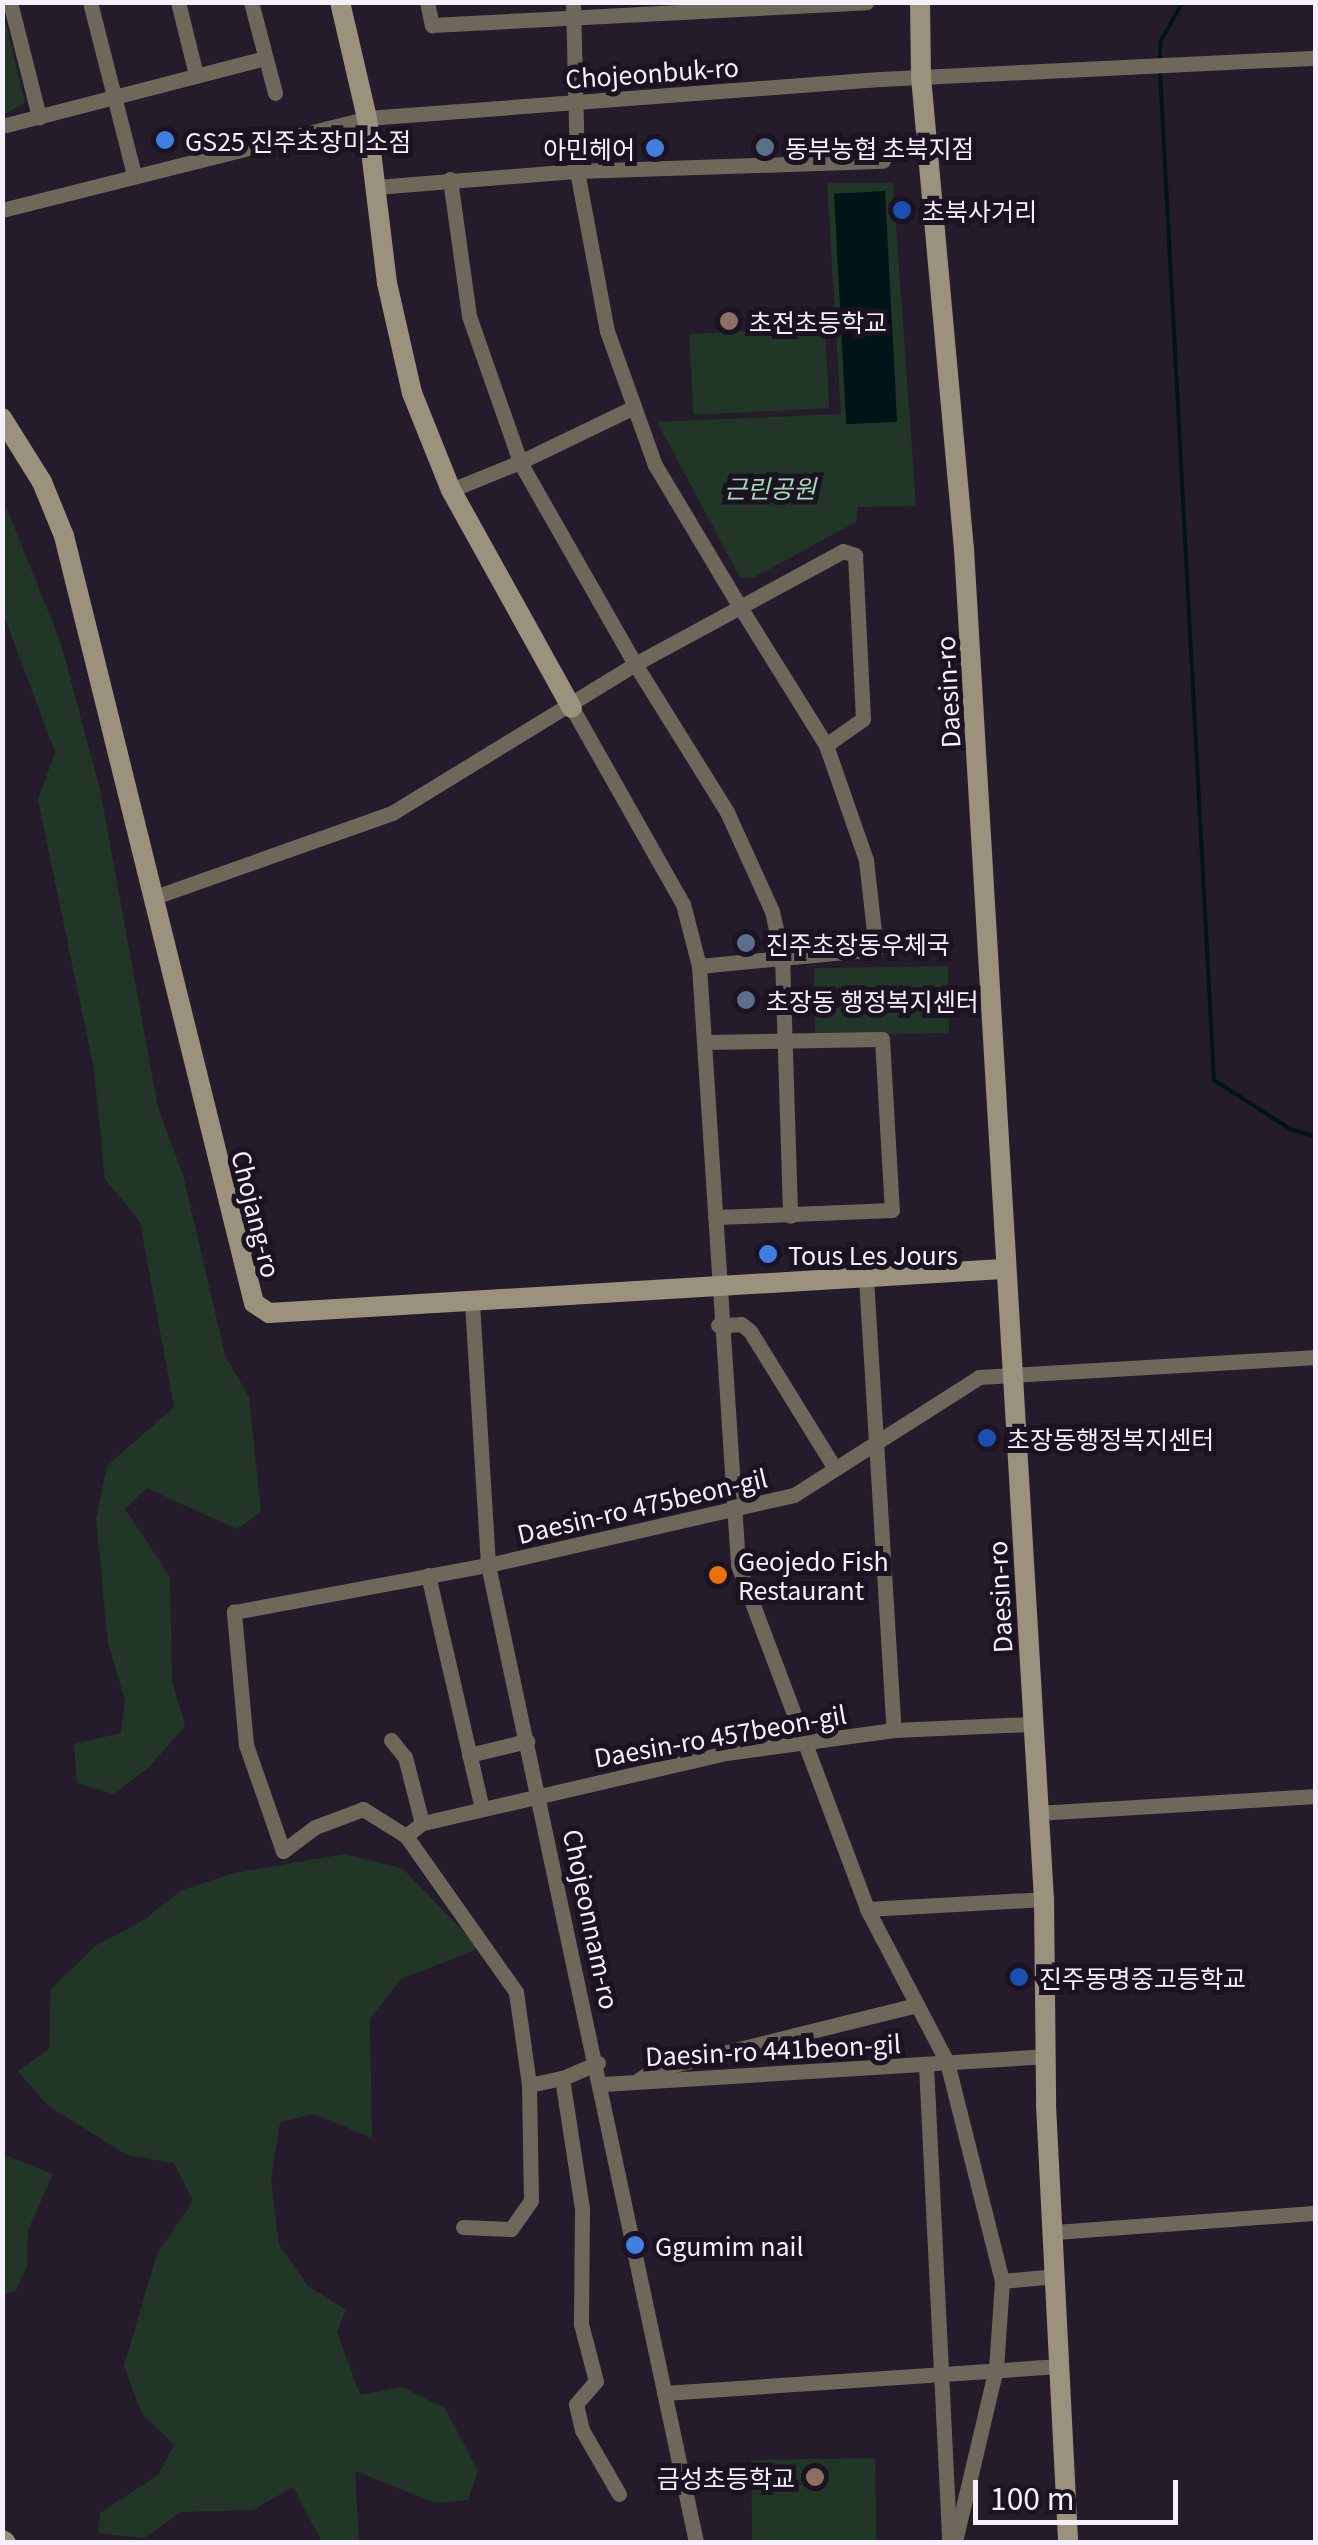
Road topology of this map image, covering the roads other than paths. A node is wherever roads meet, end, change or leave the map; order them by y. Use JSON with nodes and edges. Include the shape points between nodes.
{"nodes":[{"id":1,"x":10,"y":2,"type":"edge"},
{"id":2,"x":90,"y":2,"type":"edge"},
{"id":3,"x":178,"y":2,"type":"edge"},
{"id":4,"x":251,"y":2,"type":"edge"},
{"id":5,"x":340,"y":2,"type":"edge"},
{"id":6,"x":427,"y":2,"type":"edge"},
{"id":7,"x":572,"y":2,"type":"edge"},
{"id":8,"x":866,"y":2,"type":"edge"},
{"id":9,"x":920,"y":2,"type":"edge"},
{"id":10,"x":779,"y":6,"type":"edge"},
{"id":11,"x":683,"y":9,"type":"edge"},
{"id":12,"x":574,"y":21,"type":"junction"},
{"id":13,"x":265,"y":58,"type":"junction"},
{"id":14,"x":1316,"y":58,"type":"edge"},
{"id":15,"x":196,"y":75,"type":"junction"},
{"id":16,"x":920,"y":77,"type":"junction"},
{"id":17,"x":276,"y":94,"type":"dead end"},
{"id":18,"x":117,"y":98,"type":"junction"},
{"id":19,"x":577,"y":102,"type":"junction"},
{"id":20,"x":40,"y":117,"type":"junction"},
{"id":21,"x":367,"y":118,"type":"junction"},
{"id":22,"x":2,"y":126,"type":"edge"},
{"id":23,"x":882,"y":161,"type":"dead end"},
{"id":24,"x":576,"y":172,"type":"junction"},
{"id":25,"x":134,"y":175,"type":"junction"},
{"id":26,"x":450,"y":179,"type":"junction"},
{"id":27,"x":376,"y":187,"type":"junction"},
{"id":28,"x":2,"y":210,"type":"edge"},
{"id":29,"x":630,"y":409,"type":"junction"},
{"id":30,"x":2,"y":418,"type":"edge"},
{"id":31,"x":520,"y":462,"type":"junction"},
{"id":32,"x":451,"y":490,"type":"junction"},
{"id":33,"x":740,"y":607,"type":"junction"},
{"id":34,"x":636,"y":664,"type":"junction"},
{"id":35,"x":572,"y":708,"type":"junction"},
{"id":36,"x":826,"y":745,"type":"junction"},
{"id":37,"x":152,"y":898,"type":"junction"},
{"id":38,"x":782,"y":957,"type":"junction"},
{"id":39,"x":699,"y":966,"type":"junction"},
{"id":40,"x":780,"y":1040,"type":"junction"},
{"id":41,"x":706,"y":1042,"type":"junction"},
{"id":42,"x":790,"y":1216,"type":"junction"},
{"id":43,"x":715,"y":1217,"type":"junction"},
{"id":44,"x":1002,"y":1269,"type":"junction"},
{"id":45,"x":866,"y":1278,"type":"junction"},
{"id":46,"x":716,"y":1289,"type":"junction"},
{"id":47,"x":472,"y":1303,"type":"junction"},
{"id":48,"x":718,"y":1326,"type":"junction"},
{"id":49,"x":1316,"y":1357,"type":"edge"},
{"id":50,"x":1012,"y":1379,"type":"junction"},
{"id":51,"x":878,"y":1438,"type":"junction"},
{"id":52,"x":834,"y":1467,"type":"junction"},
{"id":53,"x":732,"y":1512,"type":"junction"},
{"id":54,"x":488,"y":1565,"type":"junction"},
{"id":55,"x":428,"y":1575,"type":"junction"},
{"id":56,"x":1031,"y":1724,"type":"junction"},
{"id":57,"x":894,"y":1730,"type":"junction"},
{"id":58,"x":391,"y":1740,"type":"dead end"},
{"id":59,"x":527,"y":1741,"type":"junction"},
{"id":60,"x":801,"y":1741,"type":"junction"},
{"id":61,"x":469,"y":1755,"type":"junction"},
{"id":62,"x":538,"y":1795,"type":"junction"},
{"id":63,"x":1316,"y":1796,"type":"edge"},
{"id":64,"x":482,"y":1808,"type":"junction"},
{"id":65,"x":1037,"y":1813,"type":"junction"},
{"id":66,"x":422,"y":1823,"type":"junction"},
{"id":67,"x":406,"y":1836,"type":"junction"},
{"id":68,"x":1044,"y":1899,"type":"junction"},
{"id":69,"x":867,"y":1909,"type":"junction"},
{"id":70,"x":917,"y":2005,"type":"junction"},
{"id":71,"x":1044,"y":2056,"type":"junction"},
{"id":72,"x":947,"y":2062,"type":"junction"},
{"id":73,"x":598,"y":2063,"type":"junction"},
{"id":74,"x":926,"y":2065,"type":"junction"},
{"id":75,"x":562,"y":2078,"type":"junction"},
{"id":76,"x":635,"y":2082,"type":"junction"},
{"id":77,"x":602,"y":2084,"type":"junction"},
{"id":78,"x":529,"y":2085,"type":"junction"},
{"id":79,"x":1316,"y":2213,"type":"edge"},
{"id":80,"x":463,"y":2227,"type":"dead end"},
{"id":81,"x":1054,"y":2232,"type":"junction"},
{"id":82,"x":1056,"y":2276,"type":"junction"},
{"id":83,"x":1002,"y":2281,"type":"junction"},
{"id":84,"x":1059,"y":2366,"type":"junction"},
{"id":85,"x":996,"y":2368,"type":"junction"},
{"id":86,"x":942,"y":2375,"type":"junction"},
{"id":87,"x":664,"y":2393,"type":"junction"},
{"id":88,"x":619,"y":2494,"type":"dead end"},
{"id":89,"x":696,"y":2542,"type":"edge"},
{"id":90,"x":952,"y":2542,"type":"edge"},
{"id":91,"x":1068,"y":2542,"type":"edge"}],
"edges":[{"from":1,"to":20,"type":"street"},
{"from":2,"to":18,"type":"street"},
{"from":3,"to":15,"type":"street"},
{"from":4,"to":13,"type":"street"},
{"from":5,"to":21,"type":"street"},
{"from":6,"to":12,"type":"street","via":[[432,26]]},
{"from":7,"to":12,"type":"street"},
{"from":8,"to":10,"type":"street"},
{"from":9,"to":16,"type":"street","name":"Daesin-ro"},
{"from":10,"to":11,"type":"street"},
{"from":11,"to":12,"type":"street"},
{"from":12,"to":19,"type":"street"},
{"from":13,"to":15,"type":"street"},
{"from":13,"to":17,"type":"street"},
{"from":14,"to":16,"type":"street","name":"Chojeonbuk-ro"},
{"from":15,"to":18,"type":"street"},
{"from":16,"to":19,"type":"street","name":"Chojeonbuk-ro"},
{"from":16,"to":44,"type":"street","name":"Daesin-ro","via":[[964,549]]},
{"from":18,"to":20,"type":"street"},
{"from":18,"to":25,"type":"street"},
{"from":19,"to":21,"type":"street","name":"Chojeonbuk-ro"},
{"from":19,"to":24,"type":"street"},
{"from":20,"to":22,"type":"street"},
{"from":21,"to":25,"type":"street","name":"Chojeonbuk-ro"},
{"from":21,"to":27,"type":"street"},
{"from":23,"to":24,"type":"street"},
{"from":24,"to":26,"type":"street"},
{"from":24,"to":29,"type":"street","via":[[594,285]]},
{"from":25,"to":28,"type":"street","name":"Chojeonbuk-ro"},
{"from":26,"to":27,"type":"street"},
{"from":26,"to":31,"type":"street","via":[[469,316]]},
{"from":27,"to":32,"type":"street","via":[[387,283],[412,392]]},
{"from":29,"to":31,"type":"street"},
{"from":29,"to":33,"type":"street","via":[[655,465]]},
{"from":30,"to":37,"type":"street","name":"Chojang-ro","via":[[42,482],[64,536]]},
{"from":31,"to":32,"type":"street"},
{"from":31,"to":34,"type":"street"},
{"from":32,"to":35,"type":"street"},
{"from":33,"to":34,"type":"street"},
{"from":33,"to":36,"type":"street"},
{"from":33,"to":36,"type":"street","via":[[843,551],[856,555],[863,720]]},
{"from":34,"to":35,"type":"street"},
{"from":34,"to":38,"type":"street","via":[[727,812],[772,911]]},
{"from":35,"to":37,"type":"street","via":[[392,814]]},
{"from":35,"to":39,"type":"street","via":[[684,904]]},
{"from":36,"to":38,"type":"street","via":[[866,860],[876,949]]},
{"from":37,"to":47,"type":"street","name":"Chojang-ro","via":[[254,1303],[270,1313]]},
{"from":38,"to":39,"type":"street"},
{"from":38,"to":40,"type":"street"},
{"from":39,"to":41,"type":"street"},
{"from":40,"to":41,"type":"street"},
{"from":40,"to":42,"type":"street"},
{"from":40,"to":42,"type":"street","via":[[882,1039],[892,1210]]},
{"from":41,"to":43,"type":"street"},
{"from":42,"to":43,"type":"street"},
{"from":43,"to":46,"type":"street"},
{"from":44,"to":45,"type":"street","name":"Chojang-ro"},
{"from":44,"to":50,"type":"street","name":"Daesin-ro"},
{"from":45,"to":46,"type":"street","name":"Chojang-ro"},
{"from":45,"to":51,"type":"street"},
{"from":46,"to":47,"type":"street","name":"Chojang-ro"},
{"from":46,"to":48,"type":"street"},
{"from":47,"to":54,"type":"street","name":"Chojeonnam-ro"},
{"from":48,"to":52,"type":"street","via":[[741,1324],[750,1331]]},
{"from":48,"to":53,"type":"street"},
{"from":49,"to":50,"type":"street"},
{"from":50,"to":51,"type":"street","name":"Daesin-ro 475beon-gil","via":[[979,1378]]},
{"from":50,"to":56,"type":"street","name":"Daesin-ro"},
{"from":51,"to":52,"type":"street","name":"Daesin-ro 475beon-gil"},
{"from":51,"to":57,"type":"street"},
{"from":52,"to":53,"type":"street","name":"Daesin-ro 475beon-gil","via":[[794,1495]]},
{"from":53,"to":54,"type":"street","name":"Daesin-ro 475beon-gil"},
{"from":53,"to":60,"type":"street","via":[[738,1565]]},
{"from":54,"to":55,"type":"street","name":"Daesin-ro 475beon-gil"},
{"from":54,"to":59,"type":"street","name":"Chojeonnam-ro"},
{"from":55,"to":61,"type":"street"},
{"from":55,"to":67,"type":"street","name":"Daesin-ro 475beon-gil","via":[[234,1612],[246,1745],[283,1851],[315,1827],[363,1810]]},
{"from":56,"to":57,"type":"street","name":"Daesin-ro 457beon-gil"},
{"from":56,"to":65,"type":"street","name":"Daesin-ro"},
{"from":57,"to":60,"type":"street","name":"Daesin-ro 457beon-gil"},
{"from":58,"to":66,"type":"street","via":[[404,1758]]},
{"from":59,"to":61,"type":"street"},
{"from":59,"to":62,"type":"street","name":"Chojeonnam-ro"},
{"from":60,"to":62,"type":"street","name":"Daesin-ro 457beon-gil"},
{"from":60,"to":69,"type":"street"},
{"from":61,"to":64,"type":"street"},
{"from":62,"to":64,"type":"street","name":"Daesin-ro 457beon-gil"},
{"from":62,"to":73,"type":"street","name":"Chojeonnam-ro"},
{"from":63,"to":65,"type":"street"},
{"from":64,"to":66,"type":"street","name":"Daesin-ro 457beon-gil"},
{"from":65,"to":68,"type":"street","name":"Daesin-ro"},
{"from":66,"to":67,"type":"street"},
{"from":67,"to":78,"type":"street","via":[[516,1992]]},
{"from":68,"to":69,"type":"street"},
{"from":68,"to":71,"type":"street","name":"Daesin-ro"},
{"from":69,"to":70,"type":"street"},
{"from":70,"to":72,"type":"street"},
{"from":70,"to":76,"type":"street","via":[[654,2070]]},
{"from":71,"to":72,"type":"street","name":"Daesin-ro 441beon-gil"},
{"from":71,"to":81,"type":"street","name":"Daesin-ro"},
{"from":72,"to":74,"type":"street","name":"Daesin-ro 441beon-gil"},
{"from":72,"to":83,"type":"street"},
{"from":73,"to":75,"type":"street"},
{"from":73,"to":77,"type":"street","name":"Chojeonnam-ro"},
{"from":74,"to":76,"type":"street","name":"Daesin-ro 441beon-gil"},
{"from":74,"to":86,"type":"street"},
{"from":75,"to":78,"type":"street"},
{"from":75,"to":88,"type":"street","via":[[582,2209],[581,2324],[596,2381],[593,2391],[577,2399],[577,2412]]},
{"from":76,"to":77,"type":"street","name":"Daesin-ro 441beon-gil"},
{"from":77,"to":87,"type":"street","name":"Chojeonnam-ro"},
{"from":78,"to":80,"type":"street","via":[[530,2200],[511,2230]]},
{"from":79,"to":81,"type":"street"},
{"from":81,"to":82,"type":"street","name":"Daesin-ro"},
{"from":82,"to":83,"type":"street"},
{"from":82,"to":84,"type":"street","name":"Daesin-ro"},
{"from":83,"to":85,"type":"street"},
{"from":84,"to":85,"type":"street"},
{"from":84,"to":91,"type":"street","name":"Daesin-ro"},
{"from":85,"to":86,"type":"street"},
{"from":85,"to":90,"type":"street"},
{"from":86,"to":87,"type":"street"},
{"from":86,"to":90,"type":"street"},
{"from":87,"to":89,"type":"street","name":"Chojeonnam-ro"}]}
